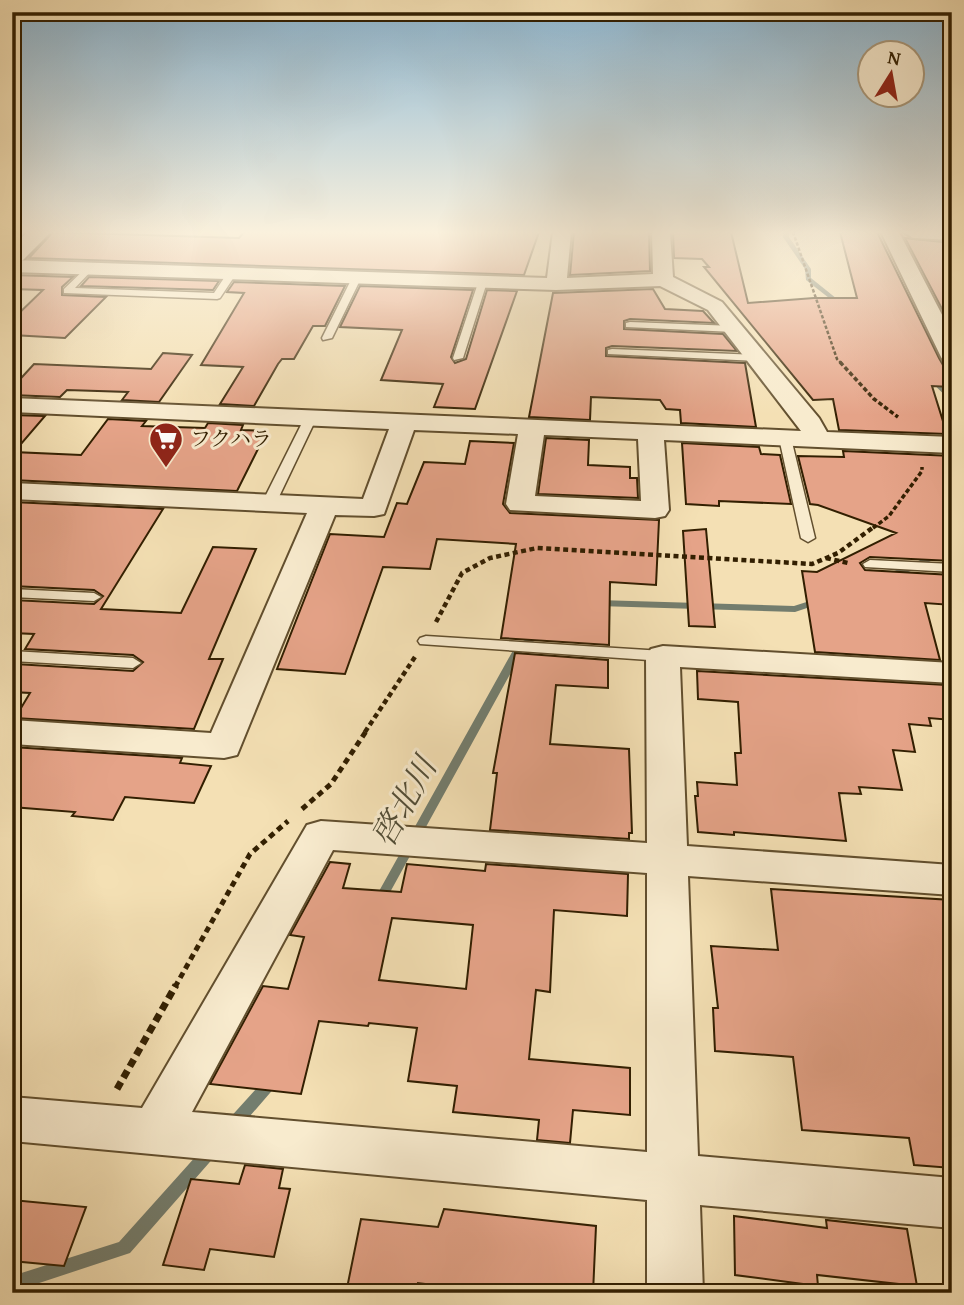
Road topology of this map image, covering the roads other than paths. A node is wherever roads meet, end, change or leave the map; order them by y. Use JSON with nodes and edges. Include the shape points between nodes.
{"nodes":[{"id":1,"x":124,"y":293,"type":"edge"},
{"id":2,"x":218,"y":293,"type":"edge"},
{"id":3,"x":349,"y":293,"type":"edge"},
{"id":4,"x":479,"y":293,"type":"edge"},
{"id":5,"x":689,"y":293,"type":"edge"},
{"id":6,"x":920,"y":293,"type":"edge"},
{"id":7,"x":630,"y":325,"type":"dead end"},
{"id":8,"x":734,"y":329,"type":"junction"},
{"id":9,"x":327,"y":338,"type":"dead end"},
{"id":10,"x":612,"y":352,"type":"dead end"},
{"id":11,"x":458,"y":358,"type":"dead end"},
{"id":12,"x":758,"y":358,"type":"junction"},
{"id":13,"x":952,"y":358,"type":"edge"},
{"id":14,"x":12,"y":405,"type":"edge"},
{"id":15,"x":310,"y":419,"type":"junction"},
{"id":16,"x":404,"y":422,"type":"junction"},
{"id":17,"x":532,"y":427,"type":"junction"},
{"id":18,"x":651,"y":432,"type":"junction"},
{"id":19,"x":785,"y":438,"type":"junction"},
{"id":20,"x":817,"y":439,"type":"junction"},
{"id":21,"x":952,"y":445,"type":"edge"},
{"id":22,"x":12,"y":491,"type":"edge"},
{"id":23,"x":269,"y":503,"type":"junction"},
{"id":24,"x":325,"y":505,"type":"junction"},
{"id":25,"x":808,"y":538,"type":"road end"},
{"id":26,"x":870,"y":564,"type":"road end"},
{"id":27,"x":952,"y":568,"type":"edge"},
{"id":28,"x":12,"y":593,"type":"edge"},
{"id":29,"x":94,"y":597,"type":"dead end"},
{"id":30,"x":426,"y":640,"type":"road end"},
{"id":31,"x":12,"y":656,"type":"edge"},
{"id":32,"x":663,"y":656,"type":"junction"},
{"id":33,"x":133,"y":663,"type":"dead end"},
{"id":34,"x":952,"y":673,"type":"edge"},
{"id":35,"x":12,"y":732,"type":"edge"},
{"id":36,"x":668,"y":861,"type":"junction"},
{"id":37,"x":952,"y":880,"type":"edge"},
{"id":38,"x":12,"y":1119,"type":"edge"},
{"id":39,"x":155,"y":1132,"type":"junction"},
{"id":40,"x":674,"y":1180,"type":"junction"},
{"id":41,"x":952,"y":1203,"type":"edge"},
{"id":42,"x":675,"y":1293,"type":"edge"}],
"edges":[{"from":1,"to":2,"type":"lane"},
{"from":3,"to":9,"type":"lane"},
{"from":4,"to":11,"type":"lane"},
{"from":5,"to":8,"type":"street","via":[[715,306]]},
{"from":6,"to":13,"type":"street"},
{"from":7,"to":8,"type":"lane"},
{"from":8,"to":12,"type":"street"},
{"from":10,"to":12,"type":"lane"},
{"from":12,"to":20,"type":"street","via":[[810,423]]},
{"from":14,"to":15,"type":"street"},
{"from":15,"to":16,"type":"street"},
{"from":15,"to":23,"type":"lane"},
{"from":16,"to":17,"type":"street"},
{"from":16,"to":24,"type":"street","via":[[374,508]]},
{"from":17,"to":18,"type":"street"},
{"from":17,"to":18,"type":"street","via":[[520,504],[655,510]]},
{"from":18,"to":19,"type":"street"},
{"from":19,"to":20,"type":"street"},
{"from":19,"to":25,"type":"lane"},
{"from":20,"to":21,"type":"street"},
{"from":22,"to":23,"type":"street"},
{"from":23,"to":24,"type":"street"},
{"from":24,"to":35,"type":"street","via":[[224,746]]},
{"from":26,"to":27,"type":"lane"},
{"from":28,"to":29,"type":"lane"},
{"from":30,"to":32,"type":"lane"},
{"from":31,"to":33,"type":"lane"},
{"from":32,"to":34,"type":"street"},
{"from":32,"to":36,"type":"street"},
{"from":36,"to":37,"type":"street"},
{"from":36,"to":39,"type":"street","via":[[321,835]]},
{"from":36,"to":40,"type":"street"},
{"from":38,"to":39,"type":"street"},
{"from":39,"to":40,"type":"street"},
{"from":40,"to":41,"type":"street"},
{"from":40,"to":42,"type":"street"}]}
